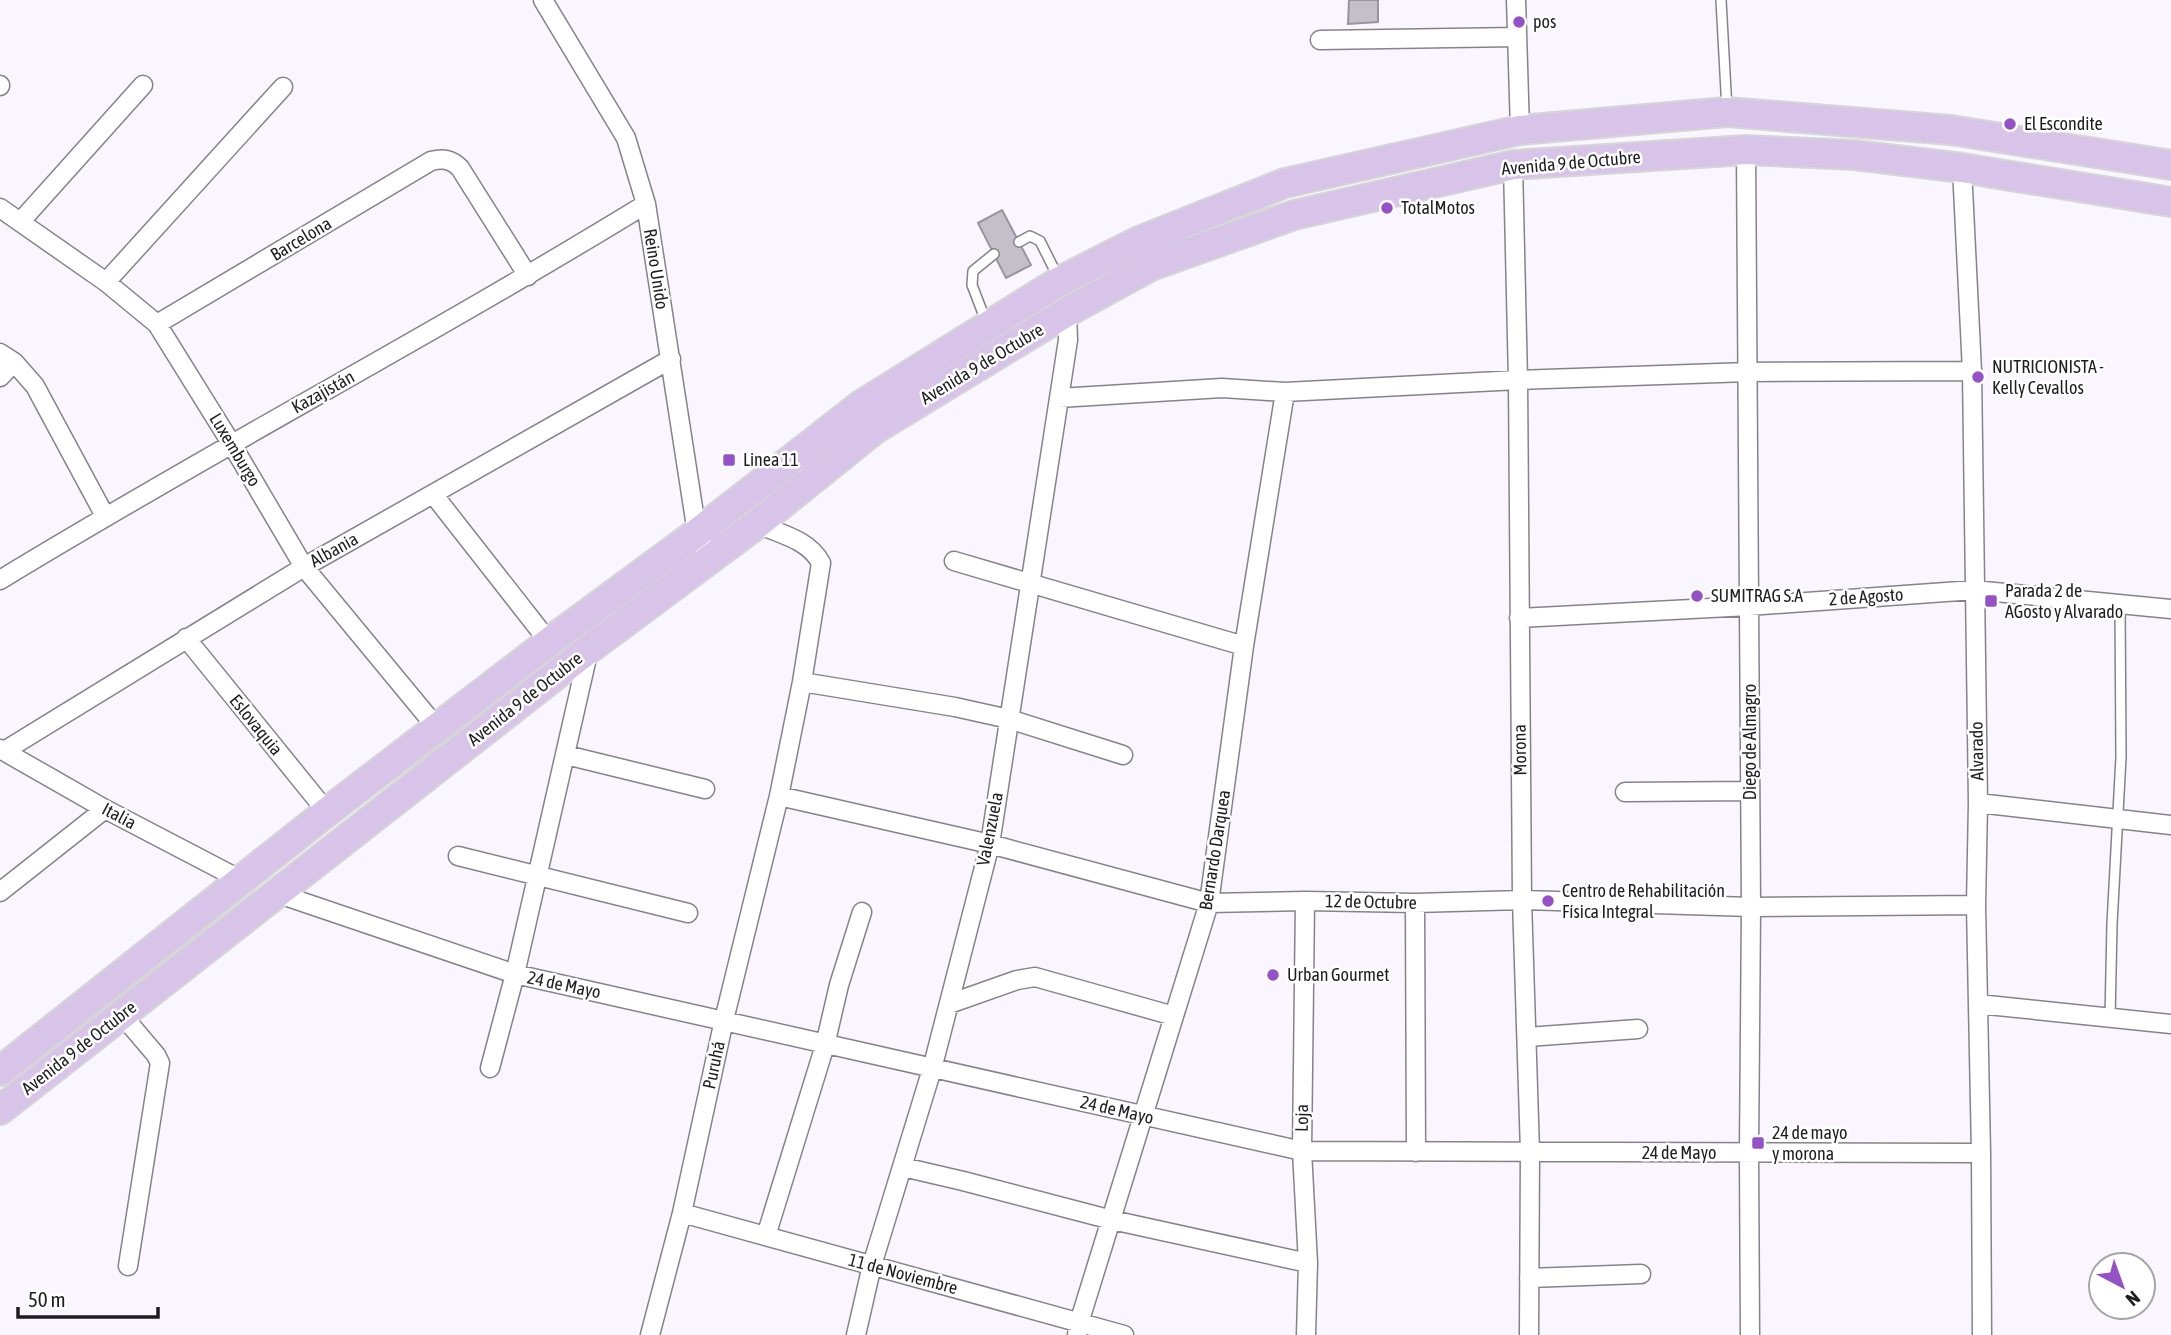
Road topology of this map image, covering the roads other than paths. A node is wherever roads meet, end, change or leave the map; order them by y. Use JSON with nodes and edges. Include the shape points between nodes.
{"nodes":[{"id":1,"x":543,"y":0,"type":"edge"},
{"id":2,"x":1516,"y":0,"type":"edge"},
{"id":3,"x":1721,"y":0,"type":"edge"},
{"id":4,"x":1517,"y":37,"type":"junction"},
{"id":5,"x":1320,"y":40,"type":"dead end"},
{"id":6,"x":144,"y":85,"type":"dead end"},
{"id":7,"x":283,"y":87,"type":"dead end"},
{"id":8,"x":1727,"y":111,"type":"junction"},
{"id":9,"x":1520,"y":130,"type":"junction"},
{"id":10,"x":1746,"y":150,"type":"junction"},
{"id":11,"x":1513,"y":164,"type":"junction"},
{"id":12,"x":2171,"y":165,"type":"edge"},
{"id":13,"x":1962,"y":168,"type":"junction"},
{"id":14,"x":2171,"y":202,"type":"edge"},
{"id":15,"x":646,"y":204,"type":"junction"},
{"id":16,"x":0,"y":208,"type":"edge"},
{"id":17,"x":21,"y":221,"type":"junction"},
{"id":18,"x":1018,"y":242,"type":"dead end"},
{"id":19,"x":994,"y":254,"type":"dead end"},
{"id":20,"x":528,"y":276,"type":"junction"},
{"id":21,"x":1060,"y":281,"type":"junction"},
{"id":22,"x":106,"y":282,"type":"junction"},
{"id":23,"x":1067,"y":312,"type":"junction"},
{"id":24,"x":157,"y":324,"type":"junction"},
{"id":25,"x":988,"y":325,"type":"junction"},
{"id":26,"x":7,"y":358,"type":"edge"},
{"id":27,"x":671,"y":359,"type":"junction"},
{"id":28,"x":1972,"y":371,"type":"junction"},
{"id":29,"x":1748,"y":372,"type":"junction"},
{"id":30,"x":0,"y":377,"type":"edge"},
{"id":31,"x":1518,"y":380,"type":"junction"},
{"id":32,"x":1285,"y":392,"type":"junction"},
{"id":33,"x":1059,"y":398,"type":"junction"},
{"id":34,"x":231,"y":443,"type":"junction"},
{"id":35,"x":433,"y":494,"type":"junction"},
{"id":36,"x":105,"y":516,"type":"junction"},
{"id":37,"x":757,"y":524,"type":"junction"},
{"id":38,"x":696,"y":533,"type":"junction"},
{"id":39,"x":709,"y":559,"type":"junction"},
{"id":40,"x":954,"y":561,"type":"dead end"},
{"id":41,"x":304,"y":567,"type":"junction"},
{"id":42,"x":0,"y":580,"type":"edge"},
{"id":43,"x":1030,"y":584,"type":"junction"},
{"id":44,"x":1974,"y":590,"type":"junction"},
{"id":45,"x":2120,"y":604,"type":"junction"},
{"id":46,"x":1749,"y":606,"type":"junction"},
{"id":47,"x":2171,"y":609,"type":"edge"},
{"id":48,"x":1519,"y":618,"type":"junction"},
{"id":49,"x":186,"y":639,"type":"junction"},
{"id":50,"x":549,"y":642,"type":"junction"},
{"id":51,"x":1244,"y":646,"type":"junction"},
{"id":52,"x":589,"y":649,"type":"junction"},
{"id":53,"x":802,"y":682,"type":"junction"},
{"id":54,"x":1009,"y":719,"type":"junction"},
{"id":55,"x":437,"y":728,"type":"junction"},
{"id":56,"x":2,"y":750,"type":"edge"},
{"id":57,"x":566,"y":755,"type":"junction"},
{"id":58,"x":1123,"y":755,"type":"dead end"},
{"id":59,"x":705,"y":789,"type":"dead end"},
{"id":60,"x":1750,"y":791,"type":"junction"},
{"id":61,"x":1625,"y":792,"type":"dead end"},
{"id":62,"x":779,"y":796,"type":"junction"},
{"id":63,"x":1978,"y":803,"type":"junction"},
{"id":64,"x":105,"y":809,"type":"junction"},
{"id":65,"x":327,"y":812,"type":"junction"},
{"id":66,"x":2119,"y":819,"type":"junction"},
{"id":67,"x":2171,"y":825,"type":"edge"},
{"id":68,"x":989,"y":844,"type":"junction"},
{"id":69,"x":458,"y":856,"type":"dead end"},
{"id":70,"x":538,"y":876,"type":"junction"},
{"id":71,"x":241,"y":880,"type":"junction"},
{"id":72,"x":0,"y":892,"type":"edge"},
{"id":73,"x":276,"y":893,"type":"junction"},
{"id":74,"x":1522,"y":900,"type":"junction"},
{"id":75,"x":1305,"y":901,"type":"junction"},
{"id":76,"x":1415,"y":903,"type":"junction"},
{"id":77,"x":1209,"y":904,"type":"junction"},
{"id":78,"x":1976,"y":905,"type":"junction"},
{"id":79,"x":1751,"y":907,"type":"junction"},
{"id":80,"x":862,"y":912,"type":"dead end"},
{"id":81,"x":688,"y":913,"type":"dead end"},
{"id":82,"x":515,"y":974,"type":"junction"},
{"id":83,"x":949,"y":1004,"type":"junction"},
{"id":84,"x":1978,"y":1004,"type":"junction"},
{"id":85,"x":122,"y":1015,"type":"junction"},
{"id":86,"x":1174,"y":1016,"type":"junction"},
{"id":87,"x":2110,"y":1019,"type":"junction"},
{"id":88,"x":724,"y":1020,"type":"junction"},
{"id":89,"x":2171,"y":1024,"type":"edge"},
{"id":90,"x":1638,"y":1029,"type":"dead end"},
{"id":91,"x":1527,"y":1037,"type":"junction"},
{"id":92,"x":825,"y":1045,"type":"junction"},
{"id":93,"x":490,"y":1068,"type":"dead end"},
{"id":94,"x":932,"y":1069,"type":"junction"},
{"id":95,"x":0,"y":1071,"type":"edge"},
{"id":96,"x":0,"y":1110,"type":"edge"},
{"id":97,"x":1143,"y":1116,"type":"junction"},
{"id":98,"x":1302,"y":1151,"type":"junction"},
{"id":99,"x":1416,"y":1152,"type":"junction"},
{"id":100,"x":1530,"y":1152,"type":"junction"},
{"id":101,"x":1749,"y":1153,"type":"junction"},
{"id":102,"x":1982,"y":1153,"type":"junction"},
{"id":103,"x":903,"y":1167,"type":"junction"},
{"id":104,"x":682,"y":1213,"type":"junction"},
{"id":105,"x":1112,"y":1220,"type":"junction"},
{"id":106,"x":766,"y":1236,"type":"junction"},
{"id":107,"x":1308,"y":1262,"type":"junction"},
{"id":108,"x":872,"y":1265,"type":"junction"},
{"id":109,"x":128,"y":1266,"type":"dead end"},
{"id":110,"x":1641,"y":1274,"type":"dead end"},
{"id":111,"x":1529,"y":1278,"type":"junction"},
{"id":112,"x":1078,"y":1329,"type":"edge"},
{"id":113,"x":650,"y":1335,"type":"edge"},
{"id":114,"x":856,"y":1335,"type":"edge"},
{"id":115,"x":1124,"y":1335,"type":"edge"},
{"id":116,"x":1306,"y":1335,"type":"edge"},
{"id":117,"x":1529,"y":1335,"type":"edge"},
{"id":118,"x":1750,"y":1335,"type":"edge"},
{"id":119,"x":1982,"y":1335,"type":"edge"}],
"edges":[{"from":1,"to":15,"type":"street","name":"Reino Unido","via":[[626,138]]},
{"from":2,"to":4,"type":"street"},
{"from":3,"to":8,"type":"lane"},
{"from":4,"to":5,"type":"street"},
{"from":4,"to":9,"type":"street"},
{"from":6,"to":17,"type":"street"},
{"from":7,"to":22,"type":"street"},
{"from":8,"to":9,"type":"main road","name":"Avenida 9 de Octubre"},
{"from":8,"to":12,"type":"main road","name":"Avenida 9 de Octubre","via":[[1951,130]]},
{"from":9,"to":21,"type":"main road","name":"Avenida 9 de Octubre","via":[[1285,183],[1139,241]]},
{"from":10,"to":11,"type":"main road","name":"Avenida 9 de Octubre"},
{"from":10,"to":13,"type":"main road","name":"Avenida 9 de Octubre","via":[[1855,155]]},
{"from":10,"to":29,"type":"street","name":"Diego de Almagro"},
{"from":11,"to":23,"type":"main road","name":"Avenida 9 de Octubre","via":[[1294,215],[1150,266]]},
{"from":11,"to":31,"type":"street","name":"Morona"},
{"from":13,"to":14,"type":"main road","name":"Avenida 9 de Octubre"},
{"from":13,"to":28,"type":"street","name":"Alvarado"},
{"from":15,"to":20,"type":"street","name":"Kazajistán"},
{"from":15,"to":27,"type":"street","name":"Reino Unido"},
{"from":16,"to":17,"type":"street","name":"Luxemburgo"},
{"from":17,"to":22,"type":"street","name":"Luxemburgo"},
{"from":18,"to":21,"type":"lane","via":[[1030,236],[1040,241]]},
{"from":19,"to":25,"type":"lane","via":[[973,271],[972,285]]},
{"from":20,"to":24,"type":"street","name":"Barcelona","via":[[460,168],[447,160],[431,161]]},
{"from":20,"to":34,"type":"street","name":"Kazajistán"},
{"from":21,"to":25,"type":"main road","name":"Avenida 9 de Octubre"},
{"from":22,"to":24,"type":"street","name":"Luxemburgo"},
{"from":23,"to":33,"type":"street","name":"Valenzuela","via":[[1068,340]]},
{"from":23,"to":37,"type":"main road","name":"Avenida 9 de Octubre","via":[[875,429]]},
{"from":24,"to":34,"type":"street","name":"Luxemburgo"},
{"from":25,"to":38,"type":"main road","name":"Avenida 9 de Octubre","via":[[861,405]]},
{"from":26,"to":30,"type":"street"},
{"from":26,"to":36,"type":"street","via":[[35,386]]},
{"from":27,"to":35,"type":"street","name":"Albania"},
{"from":27,"to":38,"type":"street","name":"Reino Unido"},
{"from":28,"to":29,"type":"street"},
{"from":28,"to":44,"type":"street","name":"Alvarado"},
{"from":29,"to":31,"type":"street"},
{"from":29,"to":46,"type":"street","name":"Diego de Almagro"},
{"from":31,"to":32,"type":"street"},
{"from":31,"to":48,"type":"street","name":"Morona"},
{"from":32,"to":33,"type":"street","via":[[1222,388]]},
{"from":32,"to":51,"type":"street","name":"Bernardo Darquea"},
{"from":33,"to":43,"type":"street","name":"Valenzuela"},
{"from":34,"to":36,"type":"street","name":"Kazajistán"},
{"from":34,"to":41,"type":"street","name":"Luxemburgo"},
{"from":35,"to":41,"type":"street","name":"Albania"},
{"from":35,"to":50,"type":"street"},
{"from":36,"to":42,"type":"street","name":"Kazajistán"},
{"from":37,"to":39,"type":"main road","name":"Avenida 9 de Octubre"},
{"from":37,"to":53,"type":"street","name":"Puruhá","via":[[806,544],[821,564]]},
{"from":38,"to":39,"type":"street","name":"Reino Unido"},
{"from":38,"to":50,"type":"main road","name":"Avenida 9 de Octubre"},
{"from":39,"to":52,"type":"main road","name":"Avenida 9 de Octubre"},
{"from":40,"to":43,"type":"street"},
{"from":41,"to":49,"type":"street","name":"Albania"},
{"from":41,"to":55,"type":"street","name":"Luxemburgo"},
{"from":43,"to":51,"type":"street"},
{"from":43,"to":54,"type":"street","name":"Valenzuela"},
{"from":44,"to":45,"type":"street","name":"2 de Agosto"},
{"from":44,"to":46,"type":"street","name":"2 de Agosto"},
{"from":44,"to":63,"type":"street","name":"Alvarado"},
{"from":45,"to":47,"type":"street","name":"2 de Agosto"},
{"from":45,"to":66,"type":"lane"},
{"from":46,"to":48,"type":"street","name":"2 de Agosto"},
{"from":46,"to":60,"type":"street","name":"Diego de Almagro"},
{"from":48,"to":74,"type":"street","name":"Morona"},
{"from":49,"to":56,"type":"street","name":"Albania"},
{"from":49,"to":65,"type":"street","name":"Eslovaquia"},
{"from":50,"to":55,"type":"main road","name":"Avenida 9 de Octubre"},
{"from":51,"to":77,"type":"street","name":"Bernardo Darquea"},
{"from":52,"to":57,"type":"street"},
{"from":52,"to":73,"type":"main road","name":"Avenida 9 de Octubre"},
{"from":53,"to":54,"type":"street"},
{"from":53,"to":62,"type":"street","name":"Puruhá"},
{"from":54,"to":58,"type":"street"},
{"from":54,"to":68,"type":"street","name":"Valenzuela"},
{"from":55,"to":65,"type":"main road","name":"Avenida 9 de Octubre"},
{"from":56,"to":64,"type":"street","name":"Italia"},
{"from":57,"to":59,"type":"street"},
{"from":57,"to":70,"type":"street"},
{"from":60,"to":61,"type":"street"},
{"from":60,"to":79,"type":"street","name":"Diego de Almagro"},
{"from":62,"to":68,"type":"street","name":"12 de Octubre"},
{"from":62,"to":88,"type":"street","name":"Puruhá"},
{"from":63,"to":66,"type":"street"},
{"from":63,"to":78,"type":"street","name":"Alvarado"},
{"from":64,"to":71,"type":"street","name":"Italia"},
{"from":64,"to":72,"type":"street"},
{"from":65,"to":71,"type":"main road","name":"Avenida 9 de Octubre"},
{"from":66,"to":67,"type":"street"},
{"from":66,"to":87,"type":"lane"},
{"from":68,"to":77,"type":"street","name":"12 de Octubre"},
{"from":68,"to":83,"type":"street","name":"Valenzuela"},
{"from":69,"to":70,"type":"street"},
{"from":70,"to":81,"type":"street"},
{"from":70,"to":82,"type":"street"},
{"from":71,"to":95,"type":"main road","name":"Avenida 9 de Octubre"},
{"from":73,"to":82,"type":"street","name":"24 de Mayo"},
{"from":73,"to":85,"type":"main road","name":"Avenida 9 de Octubre"},
{"from":74,"to":76,"type":"street","name":"12 de Octubre"},
{"from":74,"to":79,"type":"street","name":"12 de Octubre"},
{"from":74,"to":91,"type":"street","name":"Morona"},
{"from":75,"to":76,"type":"street","name":"12 de Octubre"},
{"from":75,"to":77,"type":"street","name":"12 de Octubre"},
{"from":75,"to":98,"type":"street","name":"Loja"},
{"from":76,"to":99,"type":"street"},
{"from":77,"to":86,"type":"street","name":"Bernardo Darquea"},
{"from":78,"to":79,"type":"street","name":"12 de Octubre"},
{"from":78,"to":84,"type":"street","name":"Alvarado"},
{"from":79,"to":101,"type":"street","name":"Diego de Almagro"},
{"from":80,"to":92,"type":"street"},
{"from":82,"to":88,"type":"street","name":"24 de Mayo"},
{"from":82,"to":93,"type":"street"},
{"from":83,"to":86,"type":"street","via":[[1035,977]]},
{"from":83,"to":94,"type":"street","name":"Valenzuela"},
{"from":84,"to":87,"type":"street"},
{"from":84,"to":102,"type":"street","name":"Alvarado"},
{"from":85,"to":96,"type":"main road","name":"Avenida 9 de Octubre"},
{"from":85,"to":109,"type":"street","via":[[160,1063]]},
{"from":86,"to":97,"type":"street","name":"Bernardo Darquea"},
{"from":87,"to":89,"type":"street"},
{"from":88,"to":92,"type":"street","name":"24 de Mayo"},
{"from":88,"to":104,"type":"street","name":"Puruhá"},
{"from":90,"to":91,"type":"street"},
{"from":91,"to":100,"type":"street","name":"Morona"},
{"from":92,"to":94,"type":"street","name":"24 de Mayo"},
{"from":92,"to":106,"type":"street"},
{"from":94,"to":97,"type":"street","name":"24 de Mayo"},
{"from":94,"to":103,"type":"street","name":"Valenzuela"},
{"from":97,"to":98,"type":"street","name":"24 de Mayo"},
{"from":97,"to":105,"type":"street","name":"Bernardo Darquea"},
{"from":98,"to":99,"type":"street","name":"24 de Mayo"},
{"from":98,"to":107,"type":"street","name":"Loja"},
{"from":99,"to":100,"type":"street","name":"24 de Mayo"},
{"from":100,"to":101,"type":"street","name":"24 de Mayo"},
{"from":100,"to":111,"type":"street","name":"Morona"},
{"from":101,"to":102,"type":"street","name":"24 de Mayo"},
{"from":101,"to":118,"type":"street","name":"Diego de Almagro"},
{"from":102,"to":119,"type":"street","name":"Alvarado"},
{"from":103,"to":105,"type":"street"},
{"from":103,"to":108,"type":"street","name":"Valenzuela"},
{"from":104,"to":106,"type":"street","name":"11 de Noviembre"},
{"from":104,"to":113,"type":"street","name":"Puruhá"},
{"from":105,"to":107,"type":"street"},
{"from":105,"to":112,"type":"street","name":"Bernardo Darquea"},
{"from":106,"to":108,"type":"street","name":"11 de Noviembre"},
{"from":107,"to":116,"type":"street","name":"Loja"},
{"from":108,"to":112,"type":"street","name":"11 de Noviembre"},
{"from":108,"to":114,"type":"street","name":"Valenzuela"},
{"from":110,"to":111,"type":"street"},
{"from":111,"to":117,"type":"street","name":"Morona"},
{"from":112,"to":115,"type":"street","name":"11 de Noviembre"}]}
